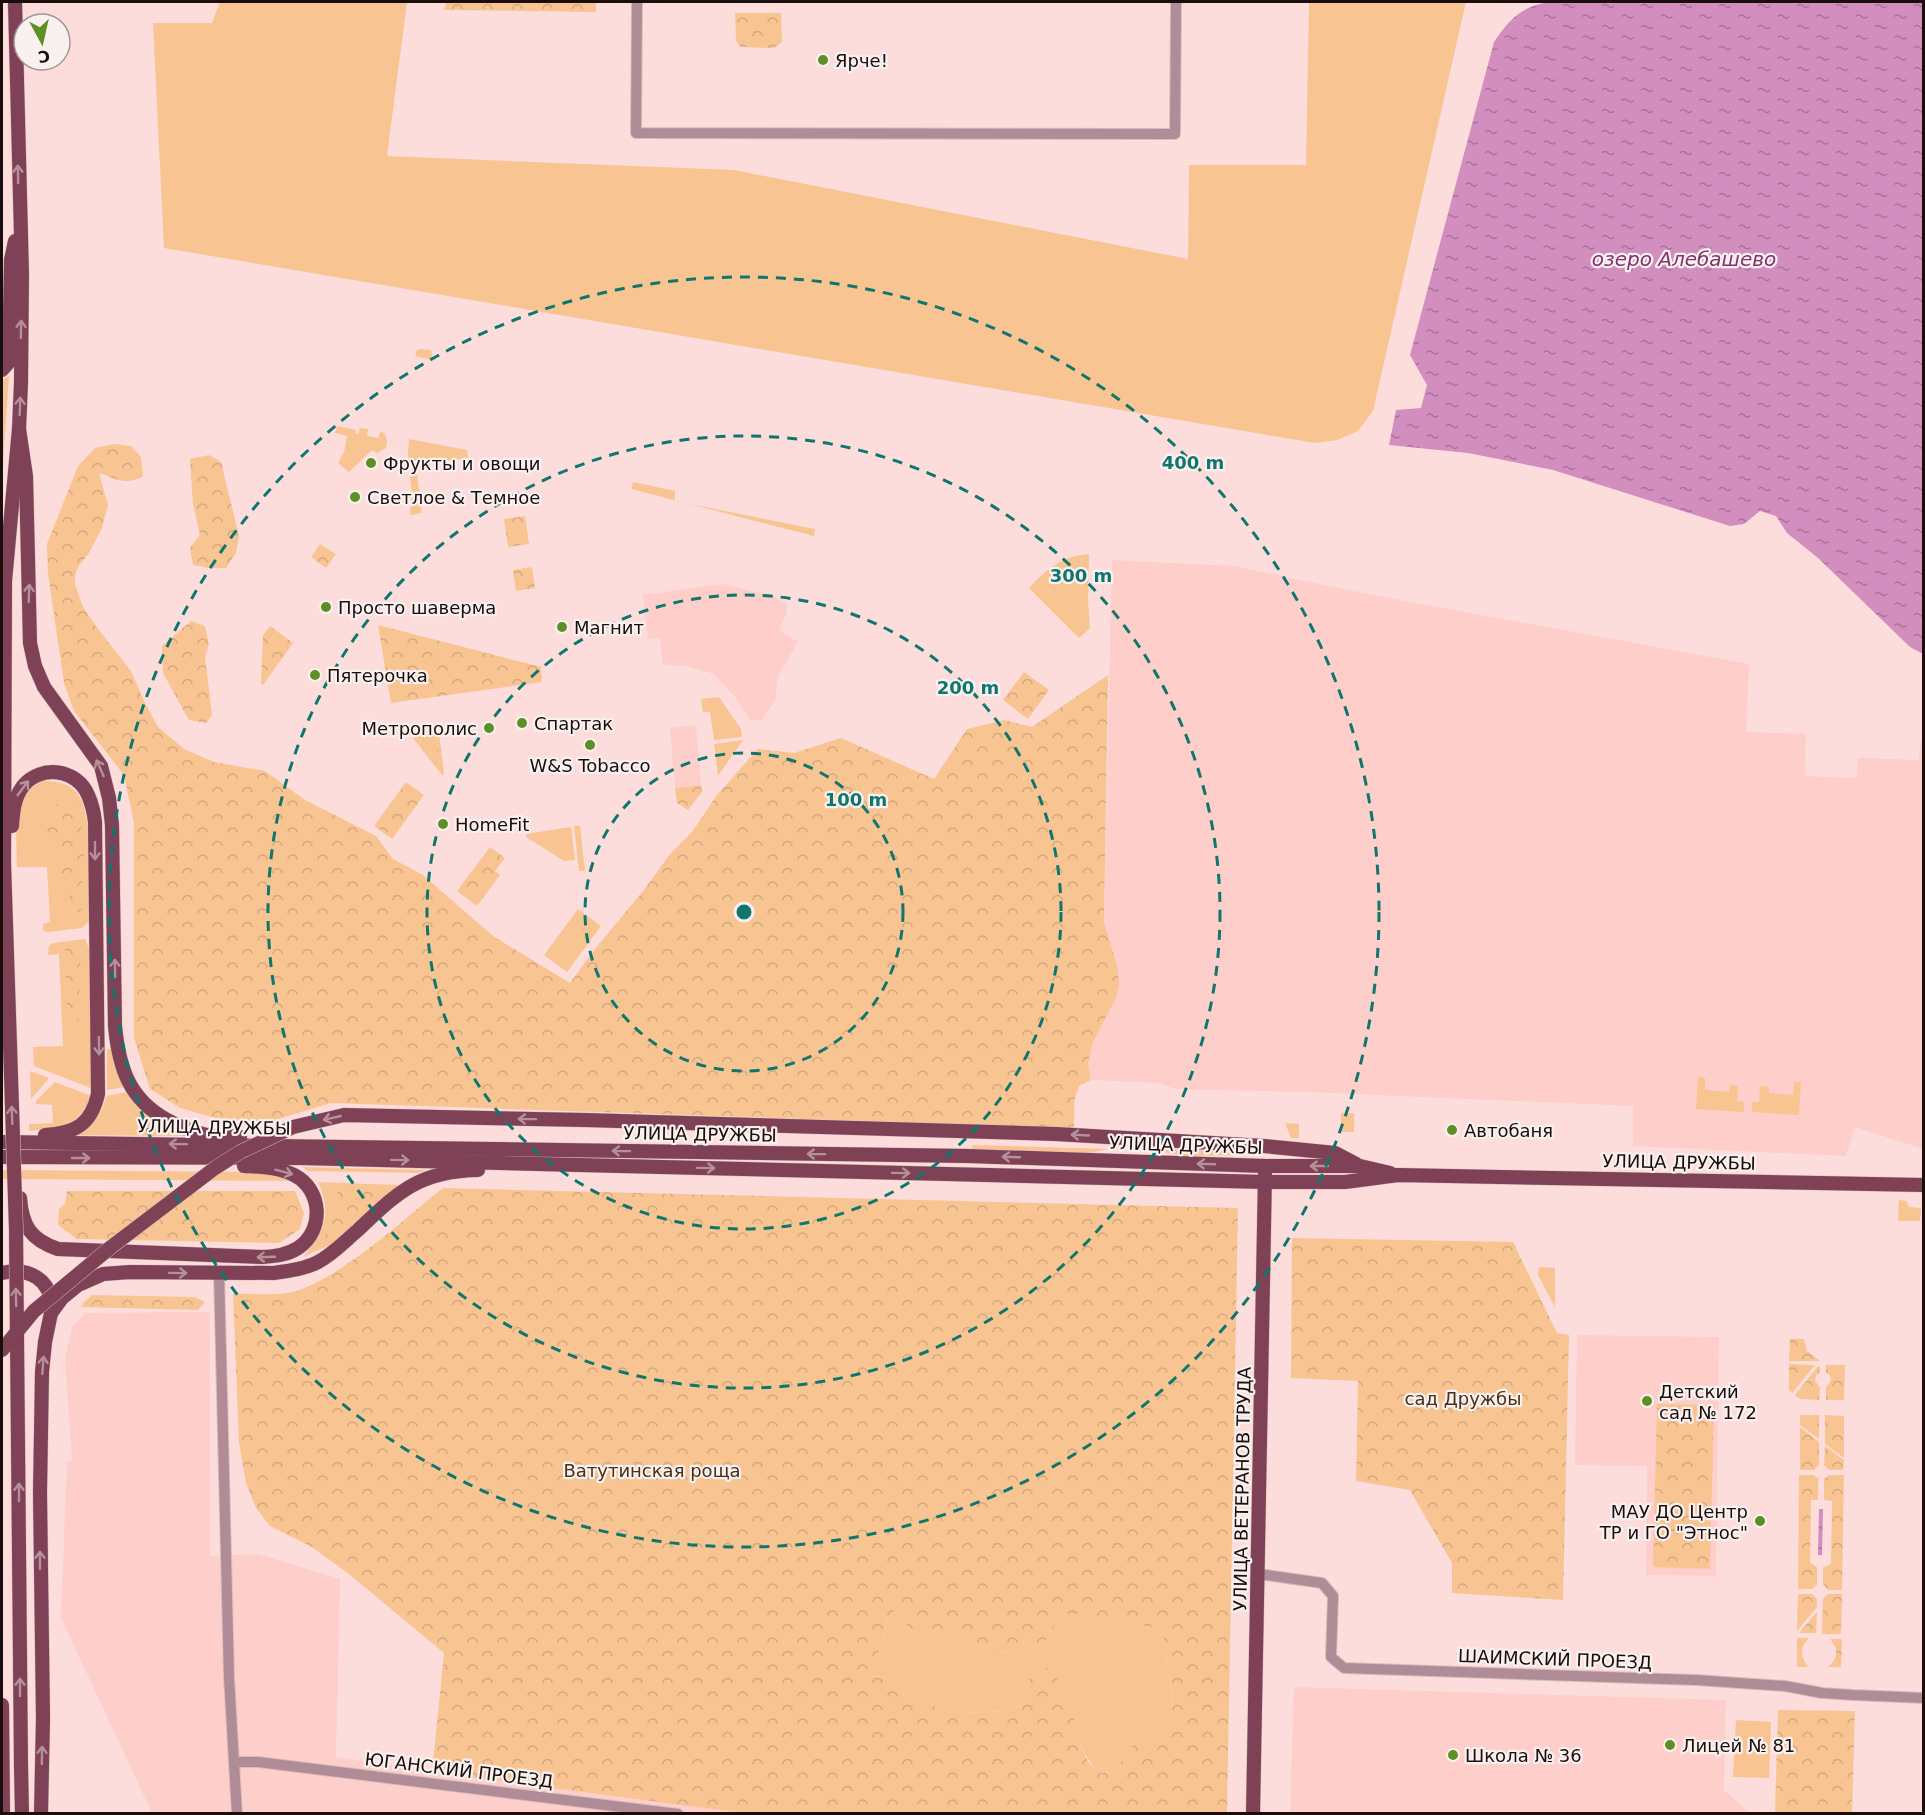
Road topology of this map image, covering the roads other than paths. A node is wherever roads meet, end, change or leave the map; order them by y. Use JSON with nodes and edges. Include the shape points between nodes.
{"nodes":[{"id":1,"x":15,"y":2,"type":"edge"},
{"id":2,"x":636,"y":2,"type":"edge"},
{"id":3,"x":1176,"y":2,"type":"edge"},
{"id":4,"x":19,"y":216,"type":"junction"},
{"id":5,"x":2,"y":370,"type":"edge"},
{"id":6,"x":19,"y":429,"type":"junction"},
{"id":7,"x":4,"y":863,"type":"junction"},
{"id":8,"x":3,"y":1142,"type":"edge"},
{"id":9,"x":300,"y":1146,"type":"junction"},
{"id":10,"x":1264,"y":1146,"type":"junction"},
{"id":11,"x":2,"y":1157,"type":"edge"},
{"id":12,"x":185,"y":1158,"type":"junction"},
{"id":13,"x":542,"y":1164,"type":"junction"},
{"id":14,"x":1265,"y":1166,"type":"junction"},
{"id":15,"x":1360,"y":1166,"type":"junction"},
{"id":16,"x":14,"y":1174,"type":"junction"},
{"id":17,"x":1398,"y":1175,"type":"junction"},
{"id":18,"x":1264,"y":1182,"type":"junction"},
{"id":19,"x":1923,"y":1185,"type":"edge"},
{"id":20,"x":2,"y":1273,"type":"edge"},
{"id":21,"x":219,"y":1273,"type":"junction"},
{"id":22,"x":51,"y":1313,"type":"junction"},
{"id":23,"x":2,"y":1350,"type":"edge"},
{"id":24,"x":1258,"y":1574,"type":"junction"},
{"id":25,"x":1923,"y":1698,"type":"edge"},
{"id":26,"x":2,"y":1705,"type":"edge"},
{"id":27,"x":236,"y":1762,"type":"junction"},
{"id":28,"x":3,"y":1814,"type":"edge"},
{"id":29,"x":22,"y":1814,"type":"edge"},
{"id":30,"x":41,"y":1814,"type":"edge"},
{"id":31,"x":237,"y":1814,"type":"edge"},
{"id":32,"x":678,"y":1814,"type":"edge"},
{"id":33,"x":1253,"y":1814,"type":"edge"}],
"edges":[{"from":4,"to":1,"type":"main road","one_way":true},
{"from":2,"to":3,"type":"street","via":[[636,133],[1175,135]]},
{"from":4,"to":5,"type":"main road","via":[[11,260],[9,362]]},
{"from":6,"to":4,"type":"main road","one_way":true},
{"from":6,"to":7,"type":"main road","via":[[5,580]]},
{"from":9,"to":6,"type":"main road","one_way":true,"via":[[184,1129],[156,1114],[141,1100],[123,1071],[115,1026],[109,798],[101,766],[44,687],[30,643],[26,476]]},
{"from":7,"to":8,"type":"main road","one_way":true,"via":[[16,798],[30,779],[52,771],[80,782],[88,793],[95,822],[96,1106],[74,1131]]},
{"from":16,"to":7,"type":"main road","one_way":true,"bridge":true},
{"from":9,"to":8,"type":"main road","name":"УЛИЦА ДРУЖБЫ","one_way":true},
{"from":14,"to":9,"type":"main road","name":"УЛИЦА ДРУЖБЫ","one_way":true,"via":[[956,1156]]},
{"from":10,"to":14,"type":"main road","name":"УЛИЦА ВЕТЕРАНОВ ТРУДА"},
{"from":10,"to":15,"type":"main road","via":[[1335,1153]]},
{"from":10,"to":23,"type":"main road","one_way":true,"bridge":true,"via":[[1056,1134],[344,1116],[293,1127],[240,1152],[111,1247],[34,1311]]},
{"from":11,"to":12,"type":"main road","name":"УЛИЦА ДРУЖБЫ","one_way":true},
{"from":12,"to":13,"type":"main road","name":"УЛИЦА ДРУЖБЫ","one_way":true},
{"from":12,"to":16,"type":"main road","one_way":true,"bridge":true,"via":[[295,1175],[310,1188],[317,1207],[314,1230],[300,1247],[278,1256],[58,1249],[35,1238],[21,1213]]},
{"from":13,"to":18,"type":"main road","name":"УЛИЦА ДРУЖБЫ","one_way":true},
{"from":13,"to":21,"type":"main road","via":[[430,1177],[395,1195],[339,1248],[317,1262],[273,1274]]},
{"from":15,"to":14,"type":"main road","name":"УЛИЦА ДРУЖБЫ","one_way":true},
{"from":14,"to":18,"type":"main road","name":"УЛИЦА ВЕТЕРАНОВ ТРУДА"},
{"from":15,"to":17,"type":"main road","name":"УЛИЦА ДРУЖБЫ"},
{"from":29,"to":16,"type":"main road","one_way":true,"bridge":true},
{"from":17,"to":18,"type":"main road","name":"УЛИЦА ДРУЖБЫ","via":[[1345,1182]]},
{"from":17,"to":19,"type":"main road","name":"УЛИЦА ДРУЖБЫ"},
{"from":18,"to":24,"type":"main road","name":"УЛИЦА ВЕТЕРАНОВ ТРУДА"},
{"from":20,"to":22,"type":"main road","via":[[24,1272],[42,1281],[52,1296]]},
{"from":22,"to":21,"type":"main road","one_way":true,"via":[[78,1285],[103,1274]]},
{"from":21,"to":27,"type":"street","via":[[229,1677]]},
{"from":30,"to":22,"type":"main road","one_way":true,"via":[[42,1372]]},
{"from":24,"to":25,"type":"street","name":"ШАИМСКИЙ ПРОЕЗД","via":[[1322,1583],[1333,1596],[1331,1657],[1344,1668],[1696,1680]]},
{"from":24,"to":33,"type":"main road","name":"УЛИЦА ВЕТЕРАНОВ ТРУДА"},
{"from":26,"to":28,"type":"main road"},
{"from":27,"to":31,"type":"street"},
{"from":27,"to":32,"type":"street","name":"ЮГАНСКИЙ ПРОЕЗД"}]}
